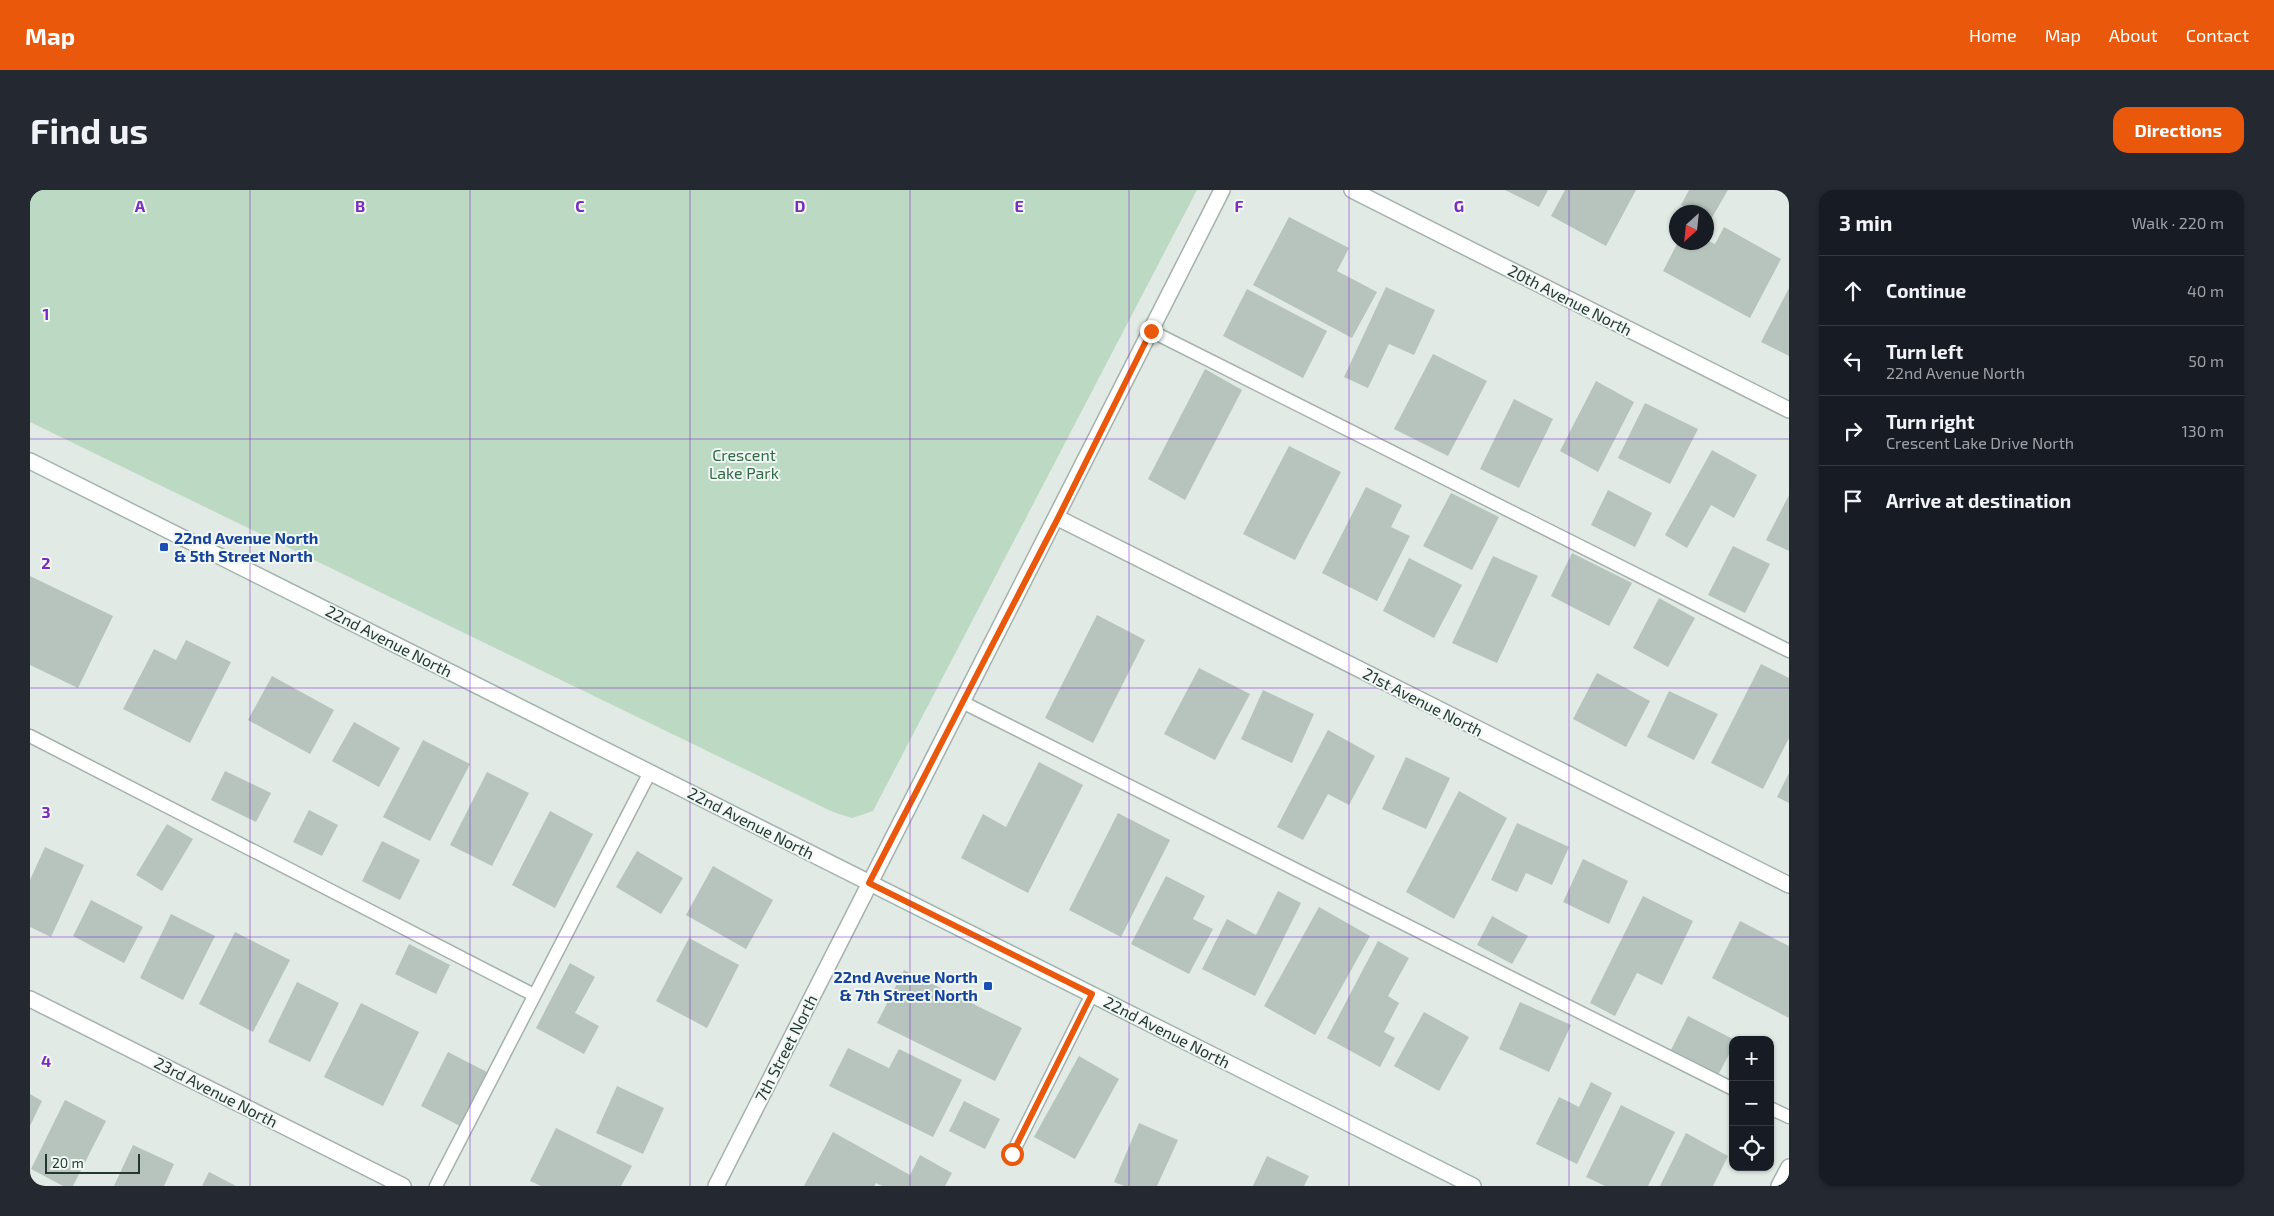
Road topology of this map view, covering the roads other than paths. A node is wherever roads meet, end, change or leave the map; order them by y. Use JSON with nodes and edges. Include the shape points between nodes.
{"nodes":[{"id":1,"x":1222,"y":190,"type":"edge"},
{"id":2,"x":1352,"y":190,"type":"edge"},
{"id":3,"x":1151,"y":331,"type":"junction"},
{"id":4,"x":1789,"y":410,"type":"edge"},
{"id":5,"x":30,"y":461,"type":"edge"},
{"id":6,"x":1058,"y":518,"type":"junction"},
{"id":7,"x":1789,"y":651,"type":"edge"},
{"id":8,"x":962,"y":702,"type":"junction"},
{"id":9,"x":30,"y":736,"type":"edge"},
{"id":10,"x":650,"y":772,"type":"junction"},
{"id":11,"x":869,"y":883,"type":"junction"},
{"id":12,"x":1789,"y":885,"type":"edge"},
{"id":13,"x":1092,"y":994,"type":"junction"},
{"id":14,"x":534,"y":995,"type":"junction"},
{"id":15,"x":30,"y":999,"type":"edge"},
{"id":16,"x":1729,"y":1087,"type":"edge"},
{"id":17,"x":1774,"y":1110,"type":"edge"},
{"id":18,"x":1789,"y":1117,"type":"edge"},
{"id":19,"x":1012,"y":1154,"type":"dead end"},
{"id":20,"x":1789,"y":1167,"type":"edge"},
{"id":21,"x":403,"y":1186,"type":"edge"},
{"id":22,"x":436,"y":1186,"type":"edge"},
{"id":23,"x":716,"y":1186,"type":"edge"},
{"id":24,"x":1472,"y":1186,"type":"edge"},
{"id":25,"x":1779,"y":1186,"type":"edge"}],
"edges":[{"from":1,"to":3,"type":"street","name":"7th Street North"},
{"from":2,"to":4,"type":"street","name":"20th Avenue North"},
{"from":3,"to":6,"type":"street","name":"7th Street North"},
{"from":3,"to":7,"type":"lane"},
{"from":5,"to":10,"type":"street","name":"22nd Avenue North"},
{"from":6,"to":8,"type":"street","name":"7th Street North"},
{"from":6,"to":12,"type":"street","name":"21st Avenue North"},
{"from":8,"to":11,"type":"street","name":"7th Street North"},
{"from":8,"to":16,"type":"lane"},
{"from":9,"to":14,"type":"lane"},
{"from":10,"to":11,"type":"street","name":"22nd Avenue North"},
{"from":10,"to":14,"type":"lane"},
{"from":11,"to":13,"type":"street","name":"22nd Avenue North"},
{"from":11,"to":23,"type":"street","name":"7th Street North"},
{"from":13,"to":19,"type":"lane"},
{"from":13,"to":24,"type":"street","name":"22nd Avenue North"},
{"from":14,"to":22,"type":"lane"},
{"from":15,"to":21,"type":"street","name":"23rd Avenue North"},
{"from":17,"to":18,"type":"lane"},
{"from":20,"to":25,"type":"street"}]}
